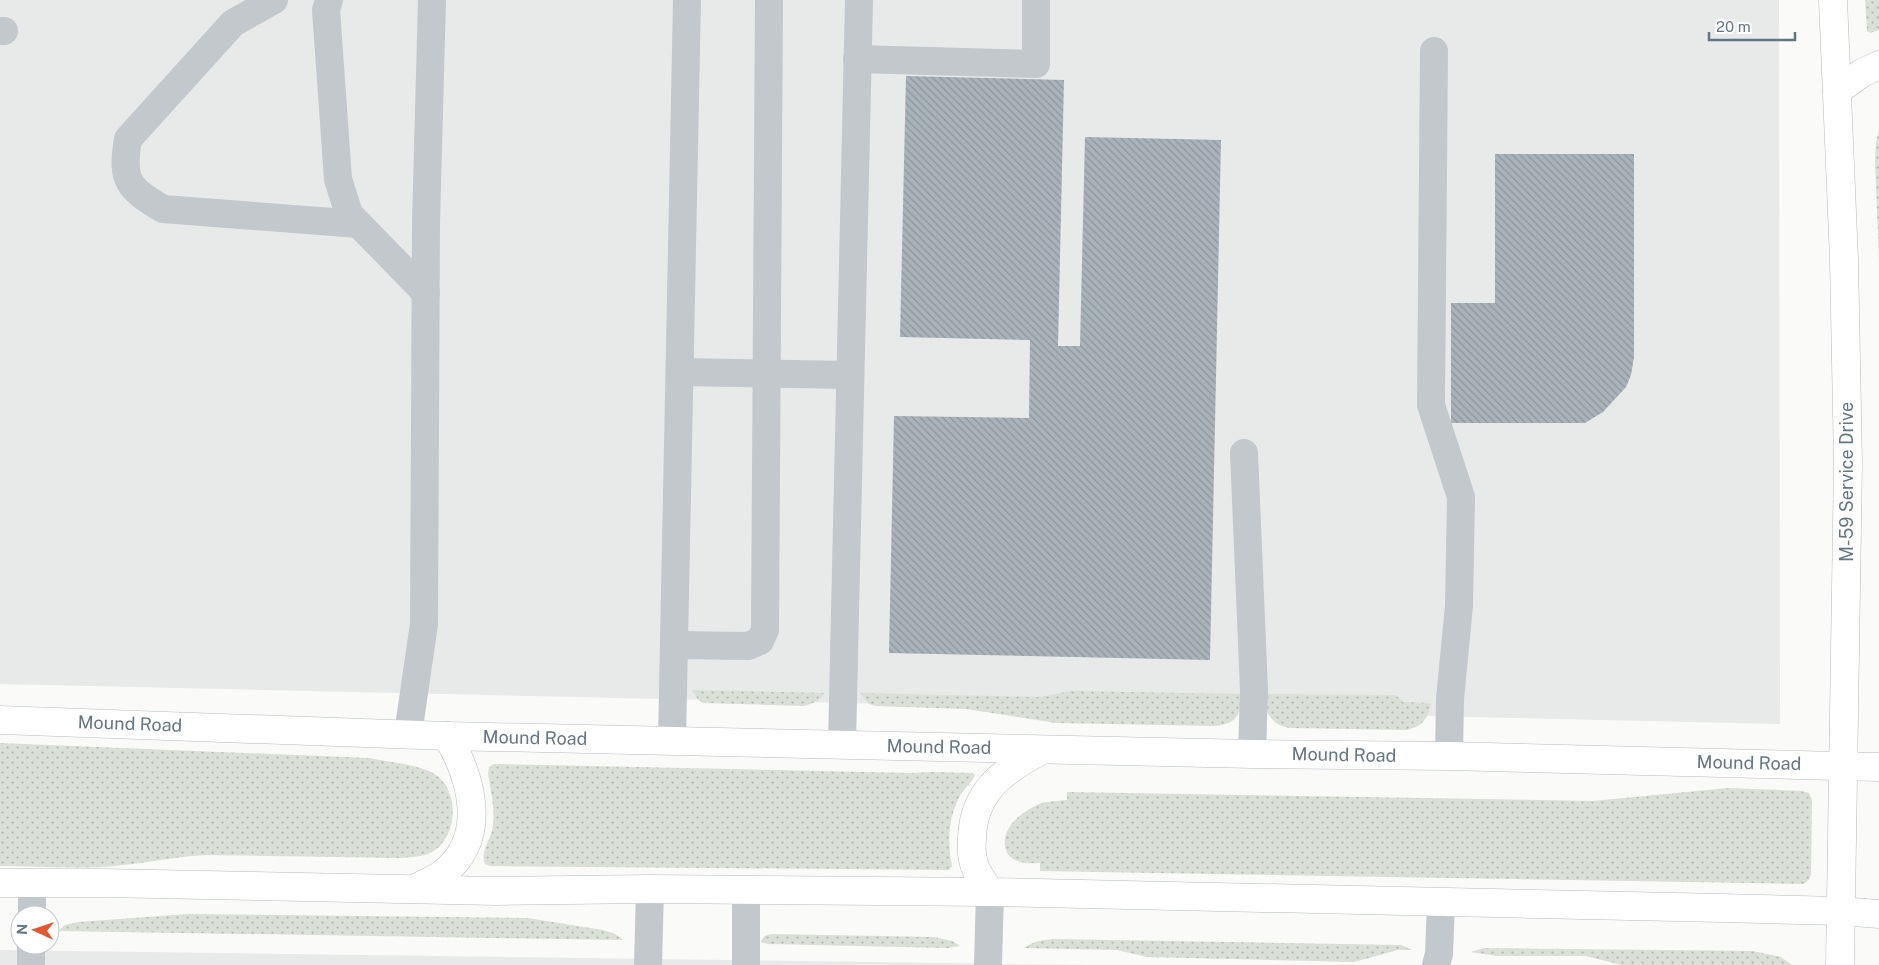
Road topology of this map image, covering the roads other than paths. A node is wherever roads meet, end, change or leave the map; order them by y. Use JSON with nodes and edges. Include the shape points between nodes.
{"nodes":[{"id":1,"x":274,"y":0,"type":"edge"},
{"id":2,"x":330,"y":0,"type":"edge"},
{"id":3,"x":432,"y":0,"type":"edge"},
{"id":4,"x":687,"y":0,"type":"edge"},
{"id":5,"x":769,"y":0,"type":"edge"},
{"id":6,"x":859,"y":0,"type":"edge"},
{"id":7,"x":1036,"y":0,"type":"edge"},
{"id":8,"x":1833,"y":0,"type":"edge"},
{"id":9,"x":1434,"y":51,"type":"dead end"},
{"id":10,"x":857,"y":59,"type":"junction"},
{"id":11,"x":1879,"y":65,"type":"edge"},
{"id":12,"x":1837,"y":92,"type":"junction"},
{"id":13,"x":359,"y":224,"type":"junction"},
{"id":14,"x":426,"y":293,"type":"junction"},
{"id":15,"x":680,"y":372,"type":"junction"},
{"id":16,"x":767,"y":373,"type":"junction"},
{"id":17,"x":850,"y":375,"type":"junction"},
{"id":18,"x":1244,"y":453,"type":"dead end"},
{"id":19,"x":675,"y":645,"type":"junction"},
{"id":20,"x":0,"y":720,"type":"edge"},
{"id":21,"x":408,"y":734,"type":"junction"},
{"id":22,"x":447,"y":736,"type":"junction"},
{"id":23,"x":672,"y":741,"type":"junction"},
{"id":24,"x":842,"y":744,"type":"junction"},
{"id":25,"x":1043,"y":749,"type":"junction"},
{"id":26,"x":1252,"y":754,"type":"junction"},
{"id":27,"x":1449,"y":756,"type":"junction"},
{"id":28,"x":1843,"y":765,"type":"junction"},
{"id":29,"x":1879,"y":767,"type":"edge"},
{"id":30,"x":0,"y":883,"type":"edge"},
{"id":31,"x":32,"y":884,"type":"junction"},
{"id":32,"x":414,"y":889,"type":"junction"},
{"id":33,"x":650,"y":889,"type":"junction"},
{"id":34,"x":746,"y":890,"type":"junction"},
{"id":35,"x":990,"y":892,"type":"junction"},
{"id":36,"x":1441,"y":903,"type":"junction"},
{"id":37,"x":32,"y":905,"type":"edge"},
{"id":38,"x":1840,"y":911,"type":"junction"},
{"id":39,"x":1879,"y":914,"type":"edge"},
{"id":40,"x":648,"y":965,"type":"edge"},
{"id":41,"x":746,"y":965,"type":"edge"},
{"id":42,"x":988,"y":965,"type":"edge"},
{"id":43,"x":1436,"y":965,"type":"edge"},
{"id":44,"x":1840,"y":965,"type":"edge"}],
"edges":[{"from":1,"to":13,"type":"lane","via":[[233,23],[128,139],[125,158],[127,180],[139,194],[163,209]]},
{"from":2,"to":13,"type":"lane","via":[[326,10],[338,179],[349,214]]},
{"from":3,"to":14,"type":"lane"},
{"from":4,"to":15,"type":"lane"},
{"from":5,"to":16,"type":"lane"},
{"from":6,"to":10,"type":"lane"},
{"from":7,"to":10,"type":"lane","via":[[1036,64]]},
{"from":8,"to":12,"type":"main road","name":"M-59 Service Drive"},
{"from":9,"to":27,"type":"lane","via":[[1431,405],[1461,497],[1459,606],[1450,699]]},
{"from":10,"to":17,"type":"lane"},
{"from":11,"to":12,"type":"main road"},
{"from":12,"to":28,"type":"main road","name":"M-59 Service Drive","via":[[1848,453]]},
{"from":13,"to":14,"type":"lane"},
{"from":14,"to":21,"type":"lane","via":[[424,624]]},
{"from":15,"to":16,"type":"lane"},
{"from":15,"to":19,"type":"lane"},
{"from":16,"to":17,"type":"lane"},
{"from":16,"to":19,"type":"lane","via":[[765,630],[760,641],[748,646]]},
{"from":17,"to":24,"type":"lane"},
{"from":18,"to":26,"type":"lane","via":[[1254,690]]},
{"from":19,"to":23,"type":"lane"},
{"from":20,"to":21,"type":"main road","name":"Mound Road"},
{"from":21,"to":22,"type":"main road","name":"Mound Road"},
{"from":22,"to":23,"type":"main road","name":"Mound Road"},
{"from":22,"to":32,"type":"main road","via":[[459,755],[471,795],[468,837],[459,857],[442,874]]},
{"from":23,"to":24,"type":"main road","name":"Mound Road"},
{"from":24,"to":25,"type":"main road","name":"Mound Road"},
{"from":25,"to":26,"type":"main road","name":"Mound Road"},
{"from":25,"to":35,"type":"main road","via":[[1012,765],[979,803],[972,824],[971,846],[975,869]]},
{"from":26,"to":27,"type":"main road","name":"Mound Road"},
{"from":27,"to":28,"type":"main road","name":"Mound Road"},
{"from":28,"to":29,"type":"main road","name":"Mound Road"},
{"from":28,"to":38,"type":"main road","name":"M-59 Service Drive"},
{"from":30,"to":31,"type":"main road"},
{"from":31,"to":32,"type":"main road"},
{"from":31,"to":37,"type":"lane"},
{"from":32,"to":33,"type":"main road"},
{"from":33,"to":34,"type":"main road"},
{"from":33,"to":40,"type":"lane"},
{"from":34,"to":35,"type":"main road"},
{"from":34,"to":41,"type":"lane"},
{"from":35,"to":36,"type":"main road"},
{"from":35,"to":42,"type":"lane"},
{"from":36,"to":38,"type":"main road"},
{"from":36,"to":43,"type":"lane"},
{"from":38,"to":39,"type":"main road"},
{"from":38,"to":44,"type":"main road","name":"M-59 Service Drive"}]}
